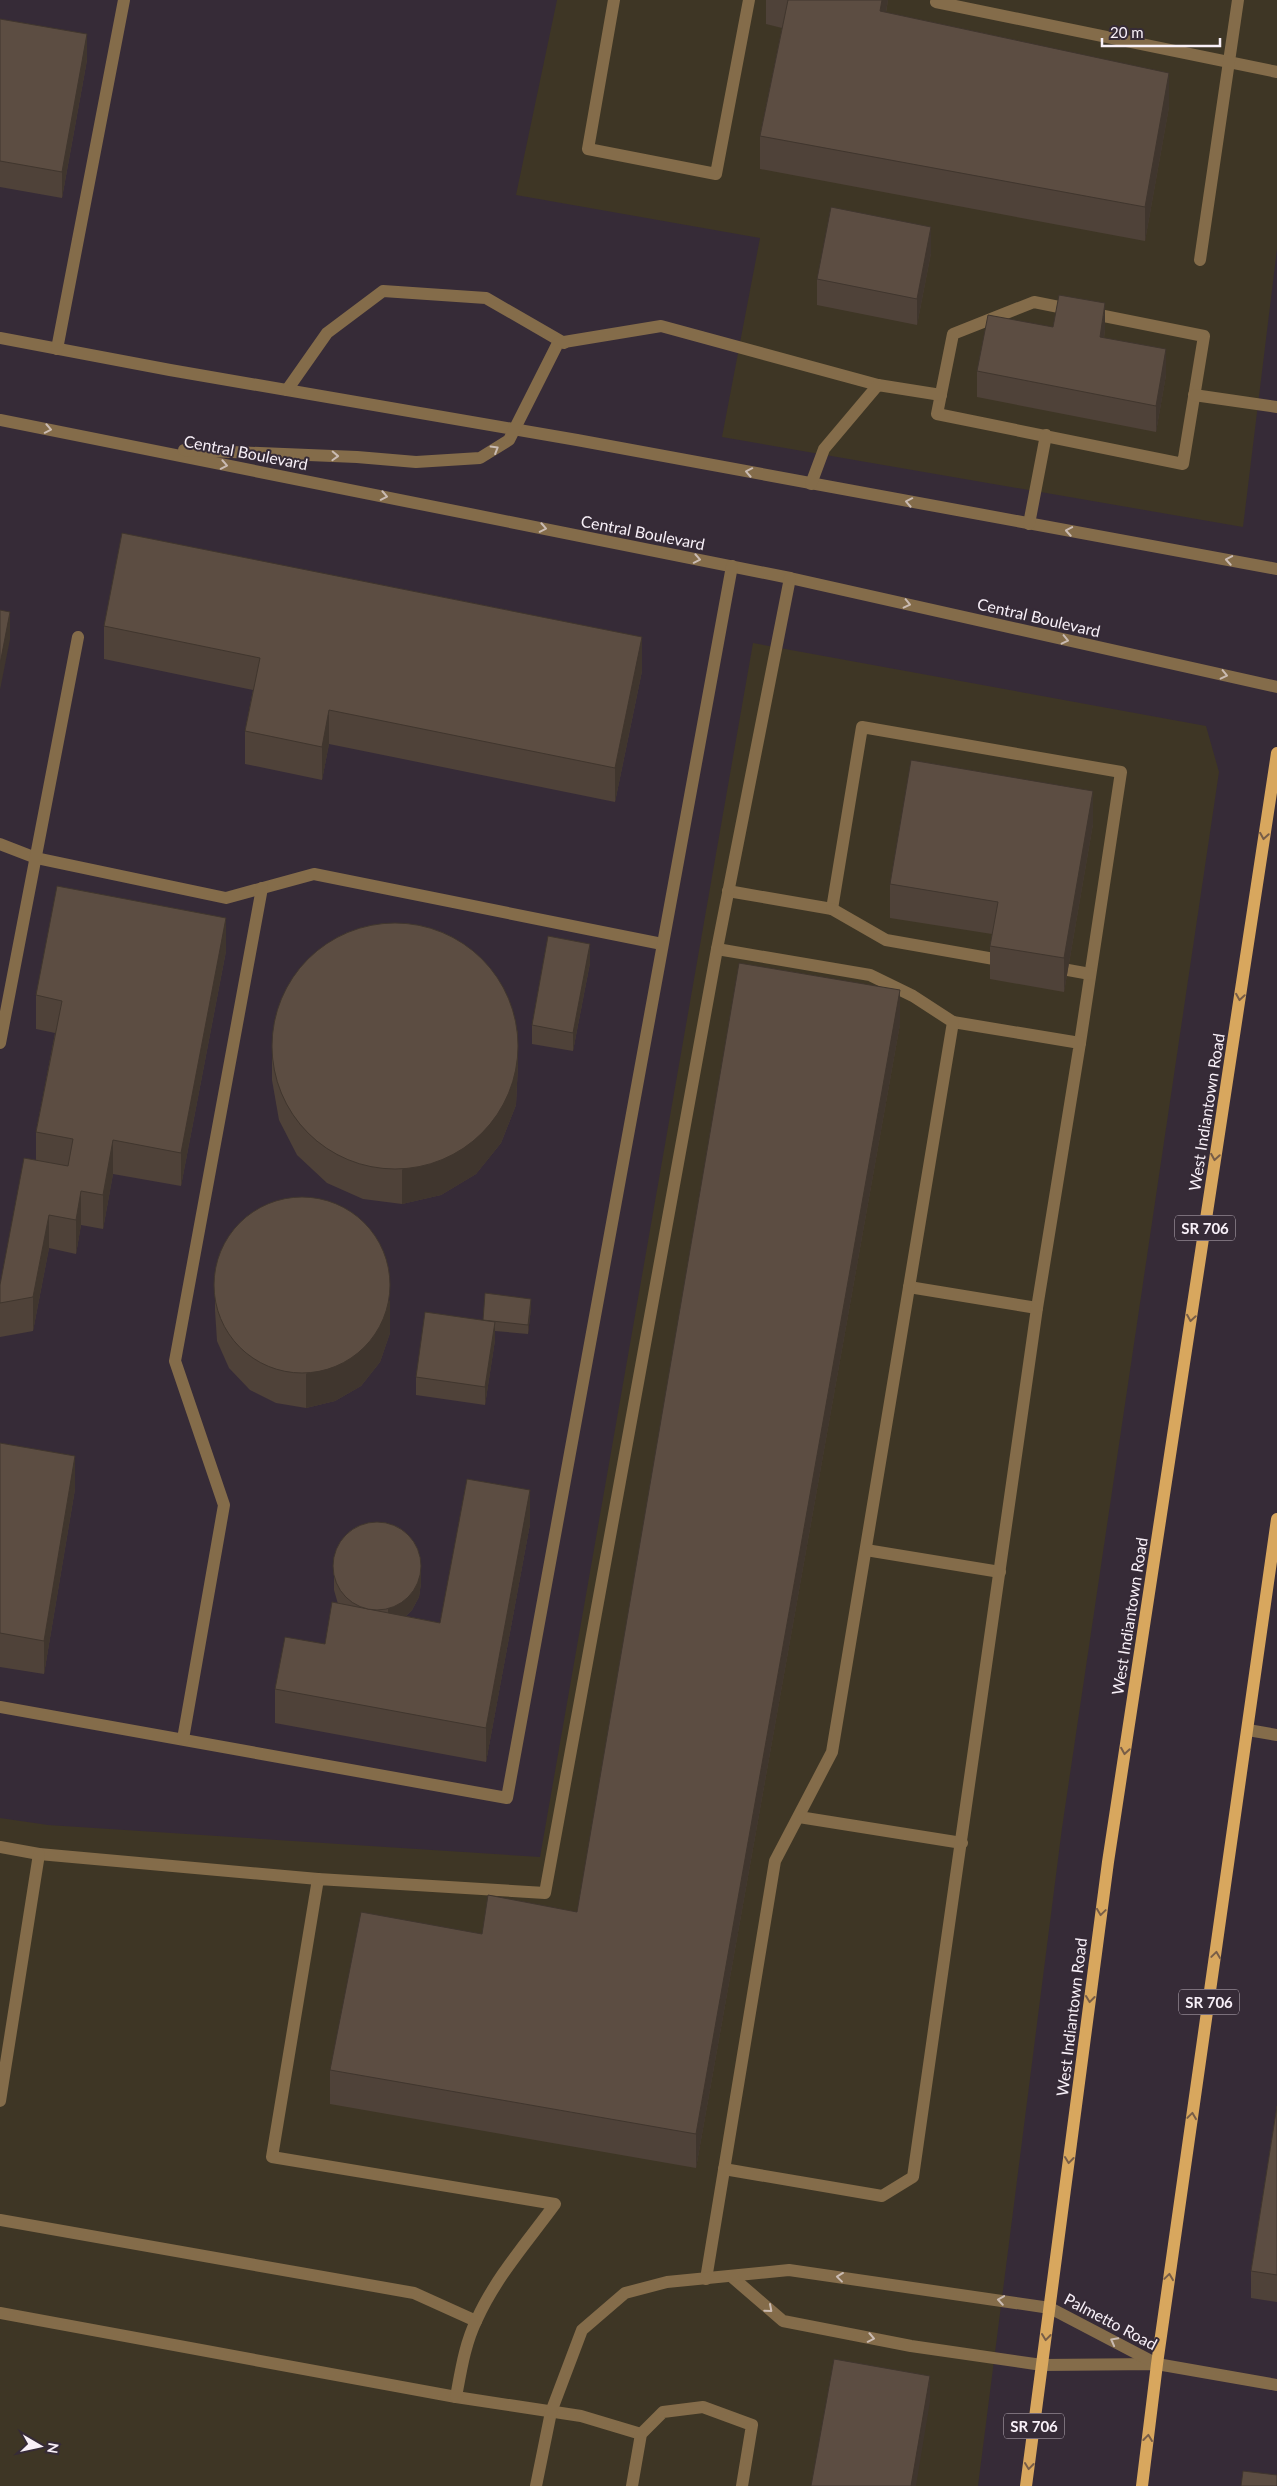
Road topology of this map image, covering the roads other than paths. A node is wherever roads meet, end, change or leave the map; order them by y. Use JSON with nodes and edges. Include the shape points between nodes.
{"nodes":[{"id":1,"x":124,"y":0,"type":"edge"},
{"id":2,"x":614,"y":0,"type":"edge"},
{"id":3,"x":748,"y":0,"type":"edge"},
{"id":4,"x":937,"y":0,"type":"edge"},
{"id":5,"x":1238,"y":0,"type":"edge"},
{"id":6,"x":1229,"y":62,"type":"junction"},
{"id":7,"x":1277,"y":72,"type":"edge"},
{"id":8,"x":1200,"y":260,"type":"dead end"},
{"id":9,"x":0,"y":338,"type":"edge"},
{"id":10,"x":564,"y":343,"type":"junction"},
{"id":11,"x":58,"y":349,"type":"junction"},
{"id":12,"x":878,"y":385,"type":"junction"},
{"id":13,"x":287,"y":390,"type":"junction"},
{"id":14,"x":941,"y":395,"type":"junction"},
{"id":15,"x":1194,"y":395,"type":"junction"},
{"id":16,"x":1277,"y":406,"type":"edge"},
{"id":17,"x":0,"y":420,"type":"edge"},
{"id":18,"x":513,"y":429,"type":"junction"},
{"id":19,"x":1046,"y":435,"type":"junction"},
{"id":20,"x":146,"y":449,"type":"junction"},
{"id":21,"x":811,"y":484,"type":"junction"},
{"id":22,"x":1029,"y":524,"type":"junction"},
{"id":23,"x":732,"y":566,"type":"junction"},
{"id":24,"x":1277,"y":568,"type":"edge"},
{"id":25,"x":790,"y":578,"type":"junction"},
{"id":26,"x":78,"y":637,"type":"dead end"},
{"id":27,"x":1277,"y":687,"type":"edge"},
{"id":28,"x":1277,"y":753,"type":"edge"},
{"id":29,"x":0,"y":844,"type":"edge"},
{"id":30,"x":36,"y":858,"type":"junction"},
{"id":31,"x":262,"y":888,"type":"junction"},
{"id":32,"x":728,"y":891,"type":"junction"},
{"id":33,"x":832,"y":909,"type":"junction"},
{"id":34,"x":662,"y":944,"type":"junction"},
{"id":35,"x":717,"y":949,"type":"junction"},
{"id":36,"x":994,"y":959,"type":"edge"},
{"id":37,"x":1068,"y":970,"type":"edge"},
{"id":38,"x":1090,"y":974,"type":"junction"},
{"id":39,"x":953,"y":1022,"type":"junction"},
{"id":40,"x":0,"y":1043,"type":"edge"},
{"id":41,"x":1080,"y":1043,"type":"junction"},
{"id":42,"x":910,"y":1287,"type":"junction"},
{"id":43,"x":1037,"y":1308,"type":"junction"},
{"id":44,"x":1277,"y":1519,"type":"edge"},
{"id":45,"x":866,"y":1550,"type":"junction"},
{"id":46,"x":1000,"y":1572,"type":"junction"},
{"id":47,"x":0,"y":1706,"type":"edge"},
{"id":48,"x":1248,"y":1730,"type":"junction"},
{"id":49,"x":1277,"y":1735,"type":"edge"},
{"id":50,"x":183,"y":1739,"type":"junction"},
{"id":51,"x":799,"y":1817,"type":"junction"},
{"id":52,"x":962,"y":1843,"type":"junction"},
{"id":53,"x":0,"y":1847,"type":"edge"},
{"id":54,"x":39,"y":1854,"type":"junction"},
{"id":55,"x":318,"y":1879,"type":"junction"},
{"id":56,"x":0,"y":2101,"type":"edge"},
{"id":57,"x":724,"y":2169,"type":"junction"},
{"id":58,"x":0,"y":2220,"type":"edge"},
{"id":59,"x":732,"y":2277,"type":"junction"},
{"id":60,"x":706,"y":2279,"type":"junction"},
{"id":61,"x":1050,"y":2308,"type":"junction"},
{"id":62,"x":0,"y":2313,"type":"edge"},
{"id":63,"x":476,"y":2321,"type":"junction"},
{"id":64,"x":1157,"y":2364,"type":"junction"},
{"id":65,"x":1042,"y":2366,"type":"junction"},
{"id":66,"x":1277,"y":2385,"type":"edge"},
{"id":67,"x":456,"y":2397,"type":"junction"},
{"id":68,"x":551,"y":2412,"type":"junction"},
{"id":69,"x":641,"y":2434,"type":"junction"},
{"id":70,"x":536,"y":2486,"type":"edge"},
{"id":71,"x":632,"y":2486,"type":"edge"},
{"id":72,"x":742,"y":2486,"type":"edge"},
{"id":73,"x":1026,"y":2486,"type":"edge"},
{"id":74,"x":1142,"y":2486,"type":"edge"}],
"edges":[{"from":1,"to":11,"type":"street"},
{"from":2,"to":3,"type":"street","via":[[588,149],[716,174]]},
{"from":4,"to":6,"type":"street"},
{"from":5,"to":6,"type":"street"},
{"from":6,"to":7,"type":"street"},
{"from":6,"to":8,"type":"street"},
{"from":9,"to":11,"type":"street"},
{"from":10,"to":12,"type":"street","via":[[660,326]]},
{"from":10,"to":13,"type":"street","via":[[486,298],[383,291],[327,334]]},
{"from":10,"to":18,"type":"street","via":[[558,344]]},
{"from":11,"to":13,"type":"street"},
{"from":12,"to":14,"type":"street"},
{"from":12,"to":21,"type":"street","via":[[824,449]]},
{"from":13,"to":18,"type":"street"},
{"from":14,"to":15,"type":"street","via":[[953,334],[1034,302],[1204,336]]},
{"from":14,"to":19,"type":"street","via":[[937,414]]},
{"from":15,"to":16,"type":"street"},
{"from":15,"to":19,"type":"street","via":[[1184,464]]},
{"from":17,"to":20,"type":"street","name":"Central Boulevard","one_way":true},
{"from":20,"to":18,"type":"street","one_way":true,"via":[[416,462],[480,458],[509,440]]},
{"from":21,"to":18,"type":"street","one_way":true},
{"from":19,"to":22,"type":"street"},
{"from":20,"to":23,"type":"street","name":"Central Boulevard","one_way":true},
{"from":22,"to":21,"type":"street","one_way":true},
{"from":24,"to":22,"type":"street","one_way":true},
{"from":23,"to":25,"type":"street","name":"Central Boulevard"},
{"from":23,"to":34,"type":"street"},
{"from":25,"to":27,"type":"street","name":"Central Boulevard","one_way":true},
{"from":25,"to":32,"type":"street"},
{"from":26,"to":30,"type":"street"},
{"from":28,"to":61,"type":"main road","name":"West Indiantown Road","number":"SR 706","one_way":true,"via":[[1108,1862]]},
{"from":29,"to":30,"type":"street"},
{"from":30,"to":31,"type":"street","via":[[226,898]]},
{"from":30,"to":40,"type":"street"},
{"from":31,"to":34,"type":"street","via":[[314,874]]},
{"from":31,"to":50,"type":"street","via":[[175,1361],[224,1505]]},
{"from":32,"to":33,"type":"street"},
{"from":32,"to":35,"type":"street"},
{"from":33,"to":36,"type":"street","via":[[886,940]]},
{"from":33,"to":38,"type":"street","via":[[862,727],[1121,772]]},
{"from":34,"to":50,"type":"street","via":[[507,1798]]},
{"from":35,"to":39,"type":"street","via":[[870,975],[913,996]]},
{"from":35,"to":55,"type":"street","via":[[545,1893]]},
{"from":37,"to":38,"type":"street"},
{"from":38,"to":41,"type":"street"},
{"from":39,"to":41,"type":"street"},
{"from":39,"to":42,"type":"street"},
{"from":41,"to":43,"type":"street"},
{"from":42,"to":43,"type":"street"},
{"from":42,"to":45,"type":"street"},
{"from":43,"to":46,"type":"street"},
{"from":44,"to":48,"type":"main road","number":"SR 706"},
{"from":45,"to":46,"type":"street"},
{"from":45,"to":51,"type":"street","via":[[832,1752]]},
{"from":46,"to":52,"type":"street"},
{"from":47,"to":50,"type":"street"},
{"from":48,"to":49,"type":"street"},
{"from":64,"to":48,"type":"main road","number":"SR 706","one_way":true},
{"from":51,"to":52,"type":"street"},
{"from":51,"to":57,"type":"street","via":[[775,1861]]},
{"from":52,"to":57,"type":"street","via":[[913,2177],[882,2196]]},
{"from":53,"to":54,"type":"street"},
{"from":54,"to":55,"type":"street"},
{"from":54,"to":56,"type":"street"},
{"from":55,"to":63,"type":"street","via":[[272,2157],[555,2204],[488,2295]]},
{"from":57,"to":60,"type":"street"},
{"from":58,"to":63,"type":"street","via":[[414,2293]]},
{"from":59,"to":60,"type":"street","name":"Palmetto Road"},
{"from":61,"to":59,"type":"street","name":"Palmetto Road","one_way":true,"via":[[789,2270]]},
{"from":59,"to":65,"type":"street","name":"Palmetto Road","one_way":true,"via":[[783,2322]]},
{"from":60,"to":68,"type":"street","name":"Palmetto Road","via":[[667,2282],[625,2293],[603,2311],[582,2330]]},
{"from":64,"to":61,"type":"street","name":"Palmetto Road","one_way":true},
{"from":61,"to":65,"type":"main road","name":"West Indiantown Road","number":"SR 706","one_way":true},
{"from":62,"to":67,"type":"street"},
{"from":63,"to":67,"type":"street","via":[[463,2357]]},
{"from":64,"to":65,"type":"street","name":"Palmetto Road"},
{"from":64,"to":66,"type":"street","name":"Palmetto Road"},
{"from":74,"to":64,"type":"main road","number":"SR 706","one_way":true},
{"from":65,"to":73,"type":"main road","name":"West Indiantown Road","number":"SR 706","one_way":true},
{"from":67,"to":68,"type":"street"},
{"from":68,"to":69,"type":"street","via":[[580,2416]]},
{"from":68,"to":70,"type":"street","name":"Palmetto Road"},
{"from":69,"to":71,"type":"street"},
{"from":69,"to":72,"type":"street","via":[[663,2412],[703,2407],[752,2425]]}]}
